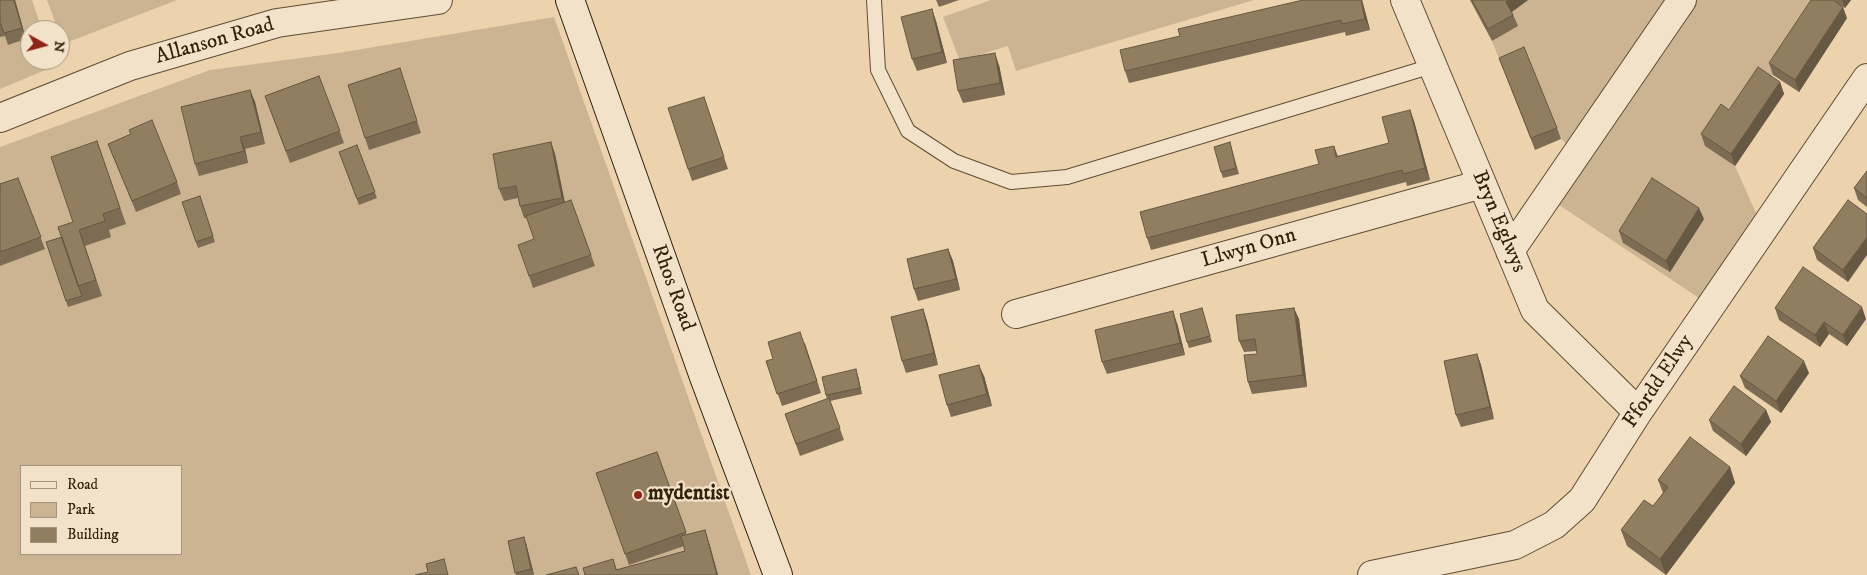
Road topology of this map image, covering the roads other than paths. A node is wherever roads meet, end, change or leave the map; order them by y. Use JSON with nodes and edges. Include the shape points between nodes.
{"nodes":[{"id":1,"x":438,"y":0,"type":"edge"},
{"id":2,"x":570,"y":0,"type":"edge"},
{"id":3,"x":874,"y":0,"type":"edge"},
{"id":4,"x":1405,"y":0,"type":"edge"},
{"id":5,"x":1682,"y":0,"type":"edge"},
{"id":6,"x":1432,"y":66,"type":"junction"},
{"id":7,"x":1867,"y":78,"type":"edge"},
{"id":8,"x":0,"y":118,"type":"edge"},
{"id":9,"x":1482,"y":184,"type":"junction"},
{"id":10,"x":1510,"y":251,"type":"junction"},
{"id":11,"x":1016,"y":314,"type":"dead end"},
{"id":12,"x":1638,"y":412,"type":"junction"},
{"id":13,"x":778,"y":575,"type":"edge"},
{"id":14,"x":1372,"y":575,"type":"edge"}],
"edges":[{"from":1,"to":8,"type":"street","name":"Allanson Road","via":[[277,23],[130,66]]},
{"from":2,"to":13,"type":"street","name":"Rhos Road"},
{"from":3,"to":6,"type":"lane","via":[[878,70],[908,131],[954,161],[1011,182],[1067,177]]},
{"from":4,"to":6,"type":"street","name":"Bryn Eglwys"},
{"from":5,"to":10,"type":"street"},
{"from":6,"to":9,"type":"street","name":"Bryn Eglwys"},
{"from":7,"to":12,"type":"street","name":"Ffordd Elwy"},
{"from":9,"to":10,"type":"street","name":"Bryn Eglwys"},
{"from":9,"to":11,"type":"street","name":"Llwyn Onn"},
{"from":10,"to":12,"type":"street","name":"Bryn Eglwys","via":[[1535,310]]},
{"from":12,"to":14,"type":"street","name":"Ffordd Elwy","via":[[1582,500],[1554,525],[1515,545]]}]}
